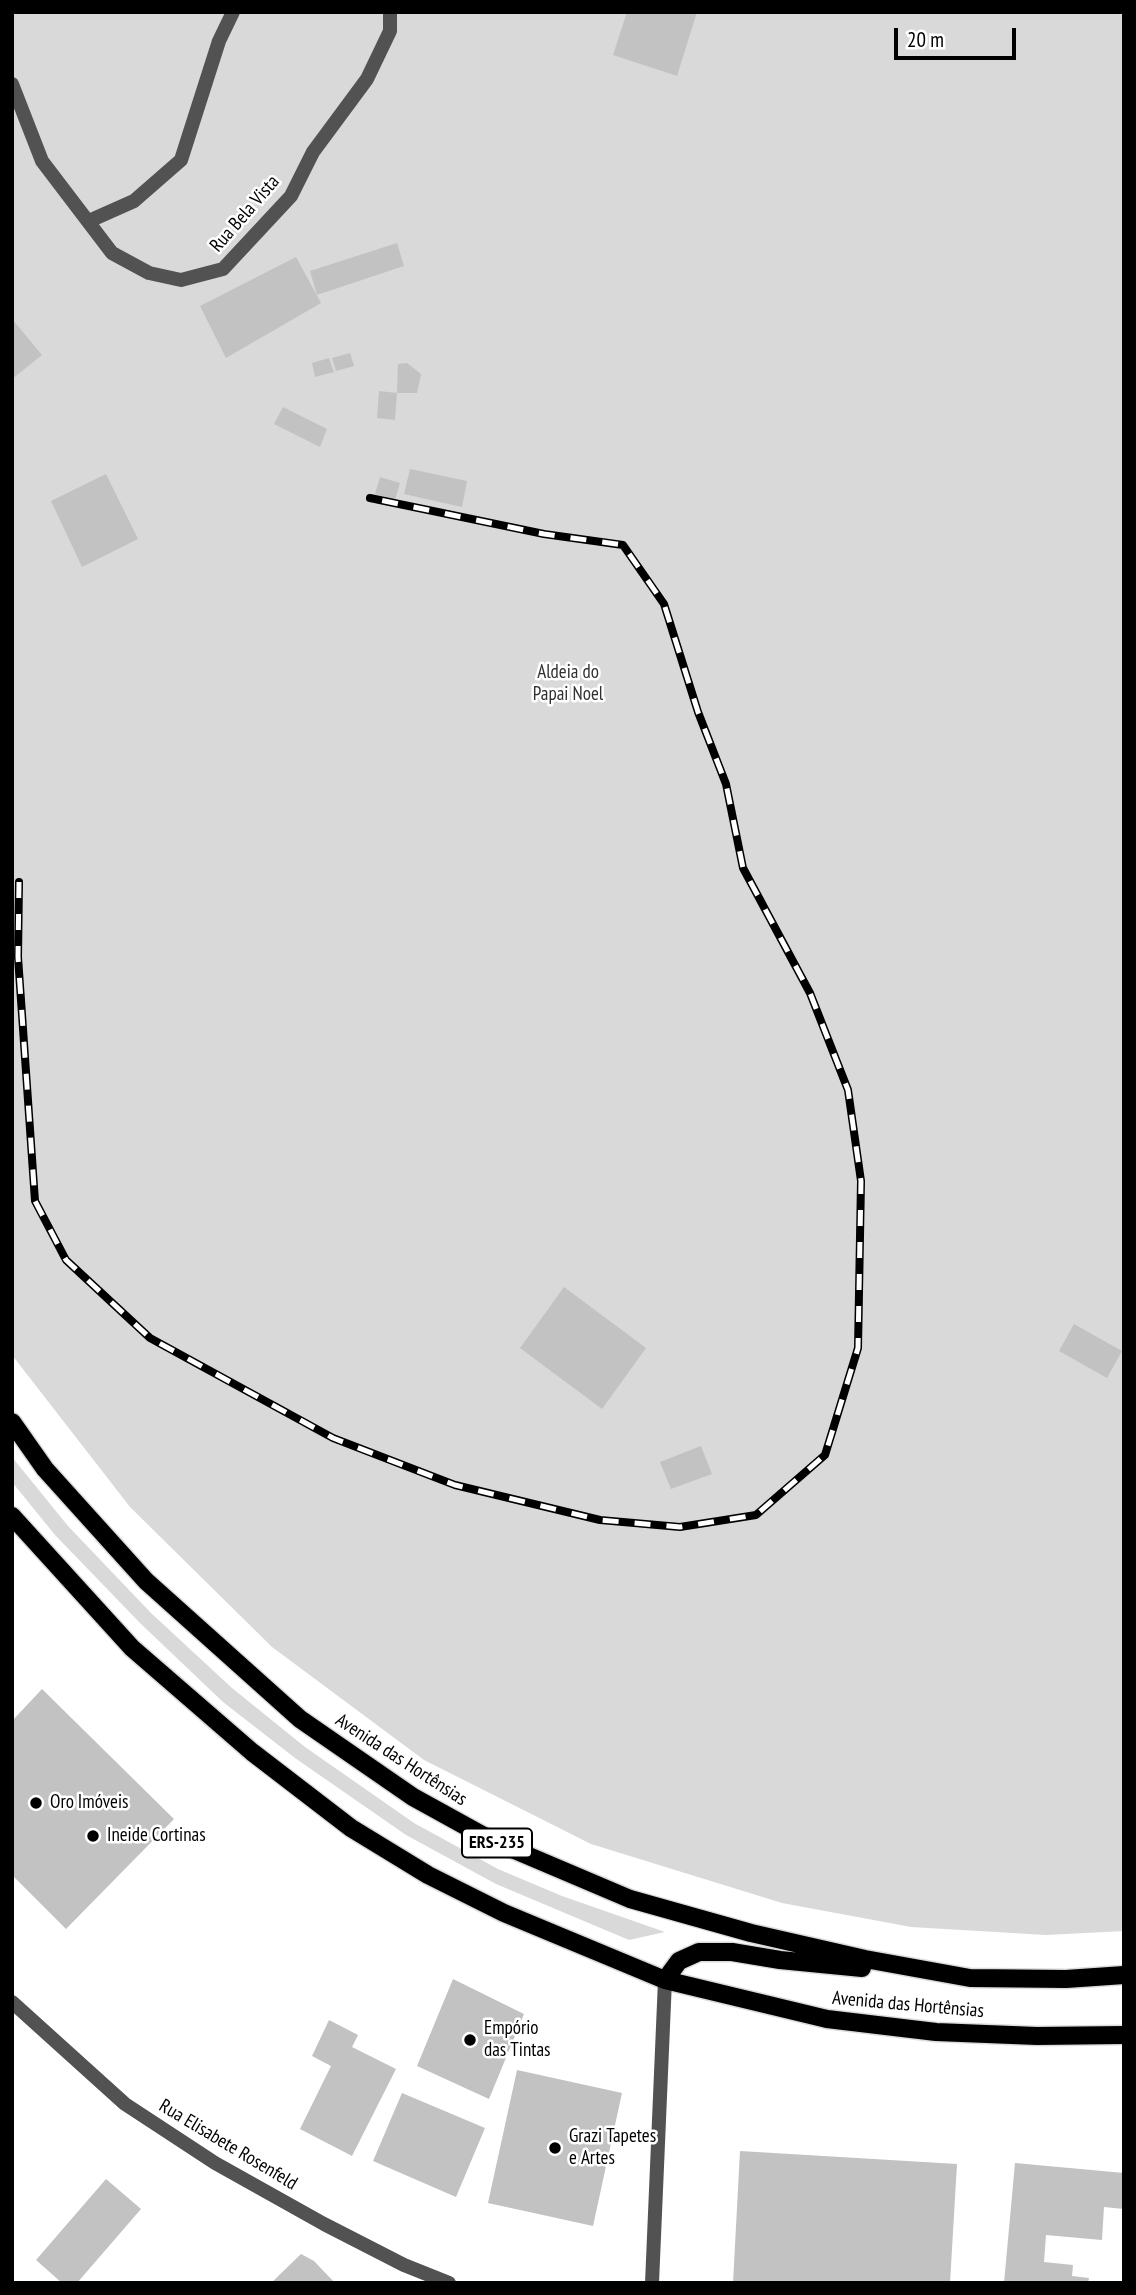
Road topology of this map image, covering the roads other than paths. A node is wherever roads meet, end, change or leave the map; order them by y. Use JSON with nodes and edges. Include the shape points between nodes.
{"nodes":[{"id":1,"x":233,"y":12,"type":"edge"},
{"id":2,"x":390,"y":12,"type":"edge"},
{"id":3,"x":12,"y":85,"type":"edge"},
{"id":4,"x":89,"y":221,"type":"junction"},
{"id":5,"x":12,"y":1422,"type":"edge"},
{"id":6,"x":12,"y":1516,"type":"edge"},
{"id":7,"x":1124,"y":1975,"type":"edge"},
{"id":8,"x":970,"y":1978,"type":"junction"},
{"id":9,"x":665,"y":1980,"type":"junction"},
{"id":10,"x":12,"y":2002,"type":"edge"},
{"id":11,"x":1124,"y":2035,"type":"edge"},
{"id":12,"x":449,"y":2283,"type":"edge"},
{"id":13,"x":652,"y":2283,"type":"edge"}],
"edges":[{"from":1,"to":4,"type":"street","via":[[219,41],[181,160],[134,201]]},
{"from":2,"to":4,"type":"street","name":"Rua Bela Vista","via":[[390,31],[367,79],[313,152],[291,195],[223,269],[181,280],[149,273],[112,253]]},
{"from":3,"to":4,"type":"street","name":"Rua Bela Vista","via":[[43,161]]},
{"from":5,"to":8,"type":"main road","name":"Avenida das Hortênsias","number":"ERS-235","via":[[45,1469],[146,1581],[300,1719],[413,1797],[491,1840],[630,1899],[751,1933]]},
{"from":6,"to":9,"type":"main road","name":"Avenida das Hortênsias","via":[[132,1648],[252,1752],[351,1828],[503,1913]]},
{"from":7,"to":8,"type":"main road","name":"Avenida das Hortênsias","number":"ERS-235"},
{"from":8,"to":9,"type":"main road","via":[[699,1952],[679,1961]]},
{"from":9,"to":11,"type":"main road","name":"Avenida das Hortênsias","via":[[827,2019],[908,2029]]},
{"from":9,"to":13,"type":"street"},
{"from":10,"to":12,"type":"street","name":"Rua Elisabete Rosenfeld","via":[[125,2104],[215,2163],[324,2224]]}]}
